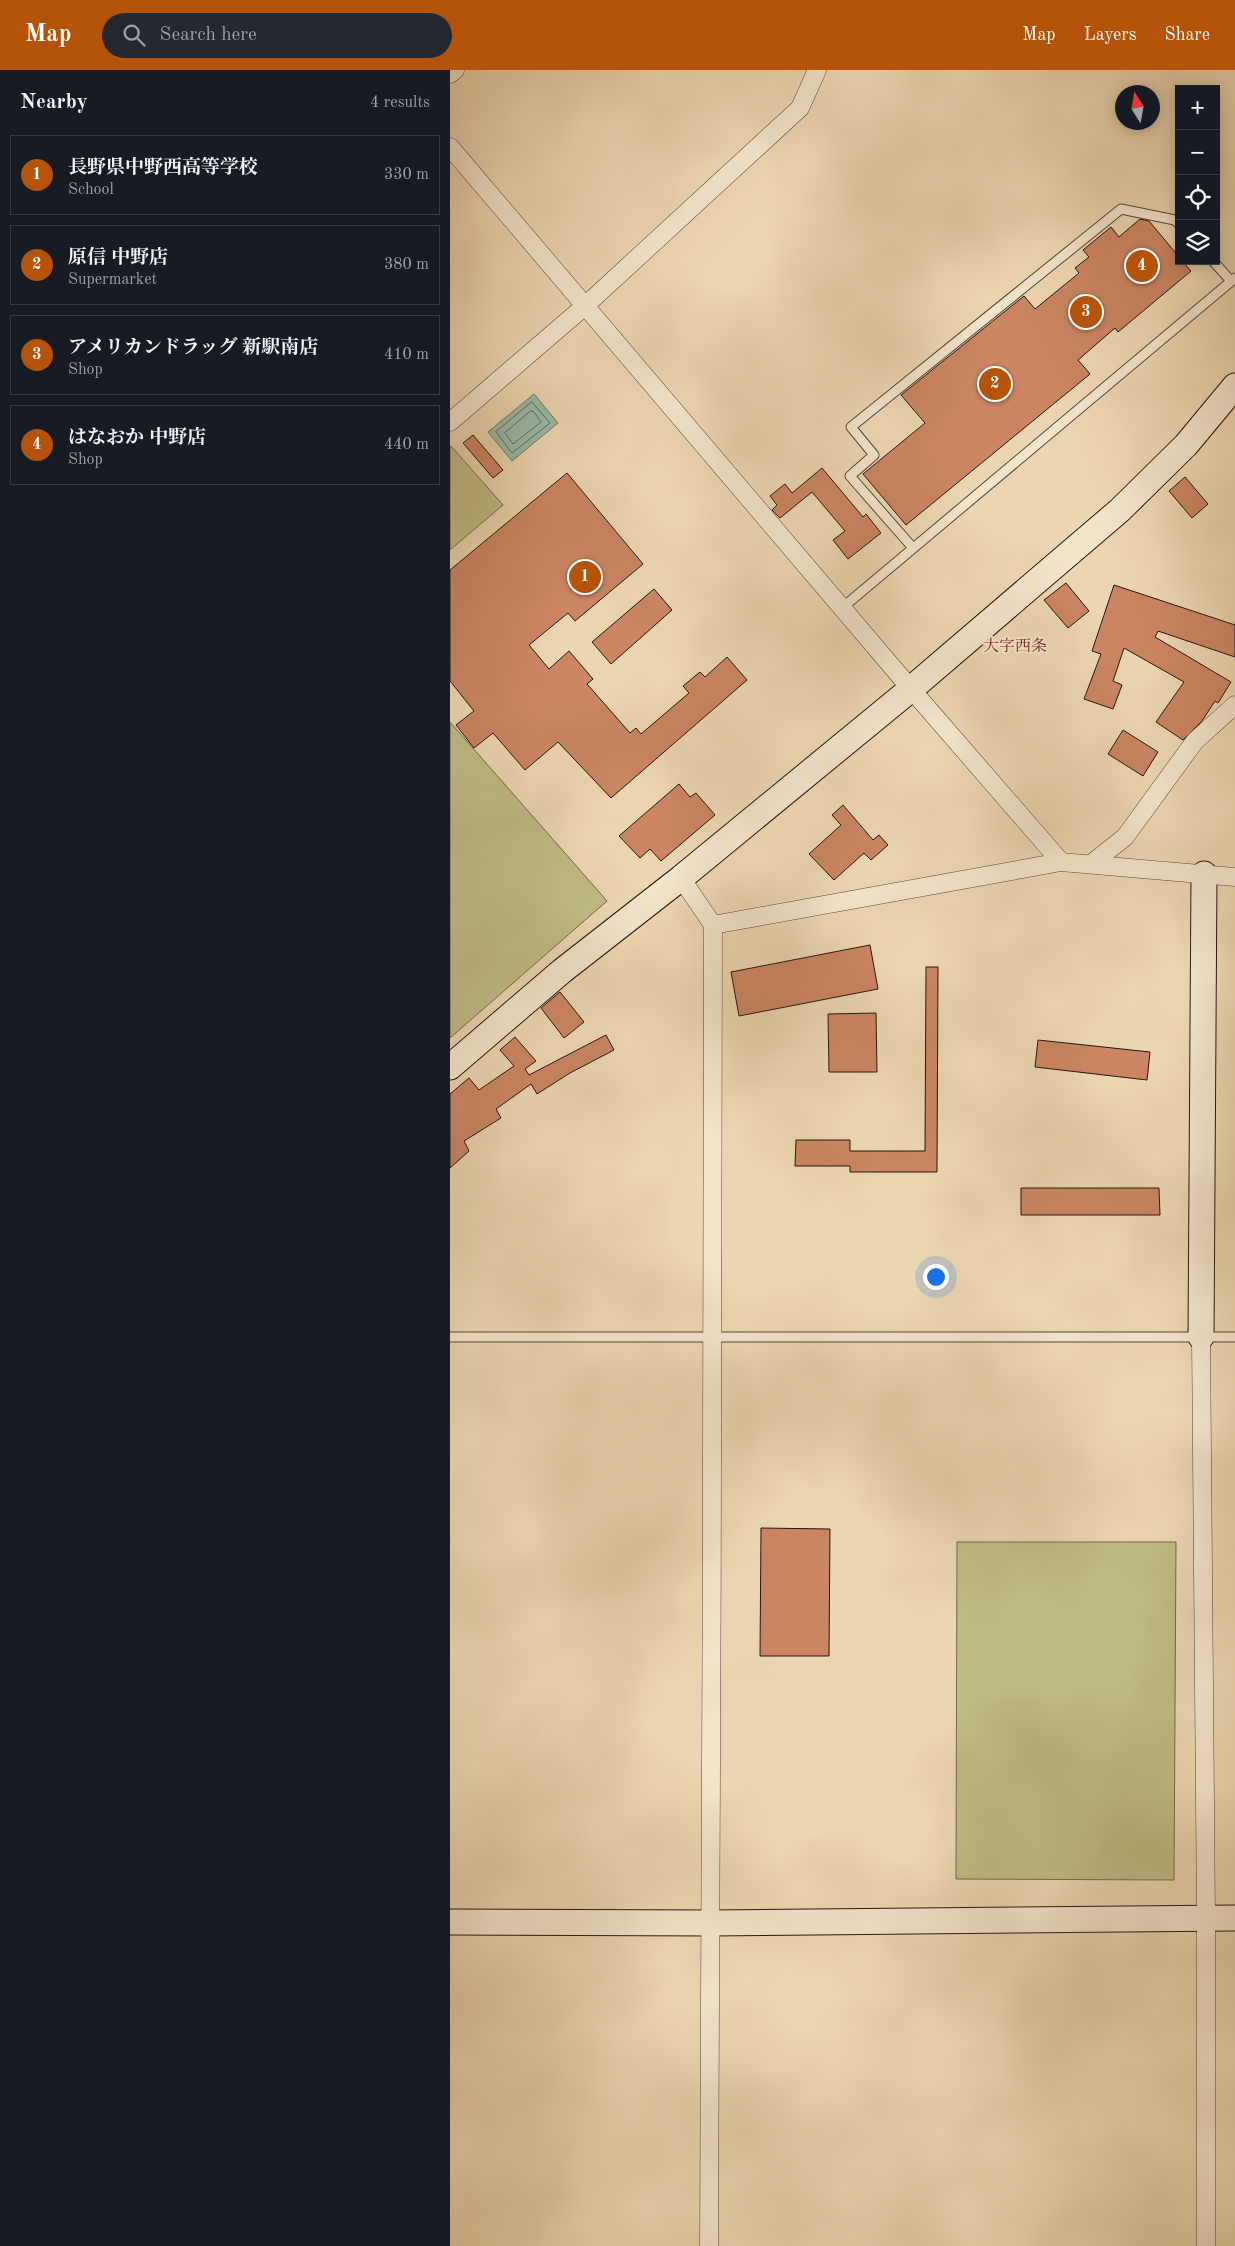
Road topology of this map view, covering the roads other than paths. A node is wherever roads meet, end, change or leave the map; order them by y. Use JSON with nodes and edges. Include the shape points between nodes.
{"nodes":[{"id":1,"x":455,"y":70,"type":"edge"},
{"id":2,"x":817,"y":70,"type":"edge"},
{"id":3,"x":450,"y":74,"type":"edge"},
{"id":4,"x":450,"y":147,"type":"edge"},
{"id":5,"x":1175,"y":220,"type":"edge"},
{"id":6,"x":1217,"y":265,"type":"edge"},
{"id":7,"x":1233,"y":279,"type":"edge"},
{"id":8,"x":586,"y":305,"type":"junction"},
{"id":9,"x":1235,"y":386,"type":"edge"},
{"id":10,"x":450,"y":422,"type":"edge"},
{"id":11,"x":913,"y":548,"type":"junction"},
{"id":12,"x":842,"y":608,"type":"junction"},
{"id":13,"x":911,"y":689,"type":"junction"},
{"id":14,"x":1235,"y":705,"type":"edge"},
{"id":15,"x":1061,"y":862,"type":"junction"},
{"id":16,"x":1091,"y":864,"type":"junction"},
{"id":17,"x":1204,"y":874,"type":"junction"},
{"id":18,"x":1235,"y":876,"type":"edge"},
{"id":19,"x":681,"y":878,"type":"junction"},
{"id":20,"x":714,"y":925,"type":"junction"},
{"id":21,"x":450,"y":1067,"type":"edge"},
{"id":22,"x":450,"y":1337,"type":"edge"},
{"id":23,"x":711,"y":1337,"type":"junction"},
{"id":24,"x":1235,"y":1337,"type":"edge"},
{"id":25,"x":1201,"y":1338,"type":"junction"},
{"id":26,"x":1206,"y":1918,"type":"junction"},
{"id":27,"x":1235,"y":1918,"type":"edge"},
{"id":28,"x":450,"y":1922,"type":"edge"},
{"id":29,"x":712,"y":1923,"type":"junction"},
{"id":30,"x":709,"y":2246,"type":"edge"},
{"id":31,"x":1206,"y":2246,"type":"edge"}],
"edges":[{"from":1,"to":3,"type":"street"},
{"from":2,"to":8,"type":"street","via":[[800,108]]},
{"from":4,"to":8,"type":"street"},
{"from":5,"to":11,"type":"lane","via":[[1121,209],[851,427],[874,455],[850,476]]},
{"from":6,"to":7,"type":"lane"},
{"from":7,"to":11,"type":"lane"},
{"from":8,"to":10,"type":"street"},
{"from":8,"to":12,"type":"street"},
{"from":9,"to":13,"type":"street","via":[[1186,445],[1120,510]]},
{"from":11,"to":12,"type":"lane"},
{"from":12,"to":13,"type":"street"},
{"from":13,"to":15,"type":"street"},
{"from":13,"to":19,"type":"street"},
{"from":14,"to":16,"type":"street","via":[[1195,741],[1125,838]]},
{"from":15,"to":16,"type":"street"},
{"from":15,"to":20,"type":"street"},
{"from":16,"to":17,"type":"street"},
{"from":17,"to":18,"type":"street"},
{"from":17,"to":25,"type":"street"},
{"from":19,"to":20,"type":"street"},
{"from":19,"to":21,"type":"street","via":[[562,971]]},
{"from":20,"to":23,"type":"street"},
{"from":22,"to":23,"type":"lane"},
{"from":23,"to":25,"type":"lane"},
{"from":23,"to":29,"type":"street"},
{"from":24,"to":25,"type":"lane"},
{"from":25,"to":26,"type":"street"},
{"from":26,"to":27,"type":"street"},
{"from":26,"to":29,"type":"street"},
{"from":26,"to":31,"type":"street"},
{"from":28,"to":29,"type":"street"},
{"from":29,"to":30,"type":"street"}]}
